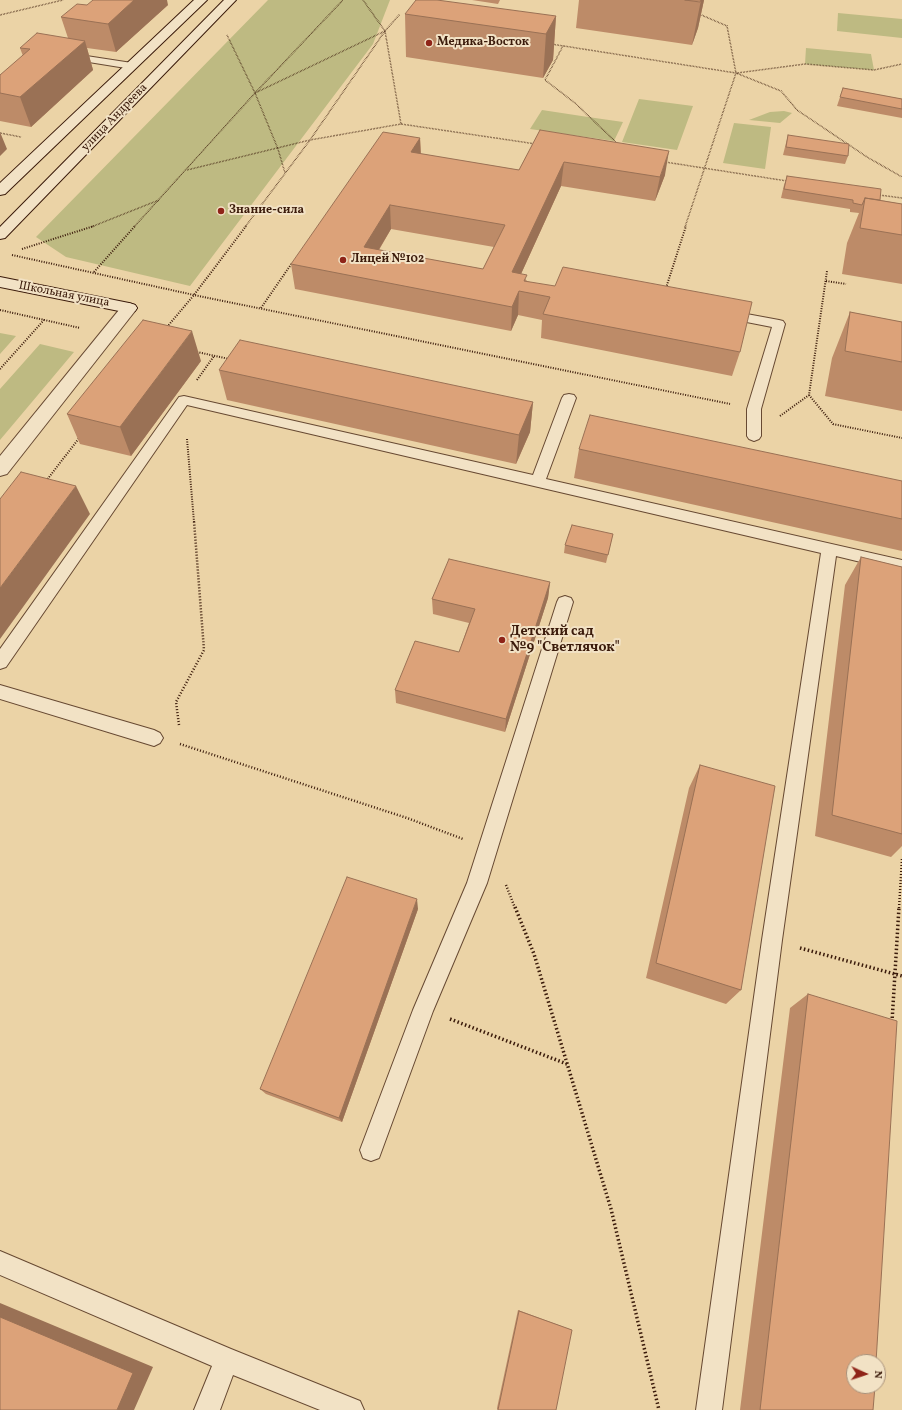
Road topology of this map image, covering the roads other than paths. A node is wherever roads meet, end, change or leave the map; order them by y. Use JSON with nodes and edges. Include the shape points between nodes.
{"nodes":[{"id":1,"x":201,"y":0,"type":"edge"},
{"id":2,"x":230,"y":0,"type":"edge"},
{"id":3,"x":54,"y":54,"type":"edge"},
{"id":4,"x":132,"y":66,"type":"junction"},
{"id":5,"x":0,"y":191,"type":"edge"},
{"id":6,"x":0,"y":235,"type":"edge"},
{"id":7,"x":0,"y":282,"type":"edge"},
{"id":8,"x":709,"y":310,"type":"edge"},
{"id":9,"x":569,"y":398,"type":"dead end"},
{"id":10,"x":754,"y":436,"type":"road end"},
{"id":11,"x":0,"y":469,"type":"edge"},
{"id":12,"x":538,"y":481,"type":"junction"},
{"id":13,"x":829,"y":550,"type":"junction"},
{"id":14,"x":902,"y":566,"type":"edge"},
{"id":15,"x":564,"y":602,"type":"dead end"},
{"id":16,"x":0,"y":662,"type":"edge"},
{"id":17,"x":0,"y":692,"type":"edge"},
{"id":18,"x":154,"y":738,"type":"dead end"},
{"id":19,"x":371,"y":1150,"type":"dead end"},
{"id":20,"x":0,"y":1263,"type":"edge"},
{"id":21,"x":227,"y":1360,"type":"junction"},
{"id":22,"x":207,"y":1410,"type":"edge"},
{"id":23,"x":351,"y":1410,"type":"edge"},
{"id":24,"x":709,"y":1410,"type":"edge"}],
"edges":[{"from":1,"to":4,"type":"street","name":"улица Андреева"},
{"from":2,"to":6,"type":"street","name":"улица Андреева"},
{"from":3,"to":4,"type":"lane"},
{"from":4,"to":5,"type":"street","name":"улица Андреева"},
{"from":7,"to":11,"type":"street","name":"Школьная улица","via":[[129,308]]},
{"from":8,"to":10,"type":"lane","via":[[779,324],[754,408]]},
{"from":9,"to":12,"type":"lane"},
{"from":12,"to":13,"type":"lane"},
{"from":12,"to":16,"type":"lane","via":[[184,400]]},
{"from":13,"to":14,"type":"lane"},
{"from":13,"to":24,"type":"lane","via":[[772,940]]},
{"from":15,"to":19,"type":"lane","via":[[477,883],[423,1010]]},
{"from":17,"to":18,"type":"lane"},
{"from":20,"to":21,"type":"lane"},
{"from":21,"to":22,"type":"lane"},
{"from":21,"to":23,"type":"lane"}]}
